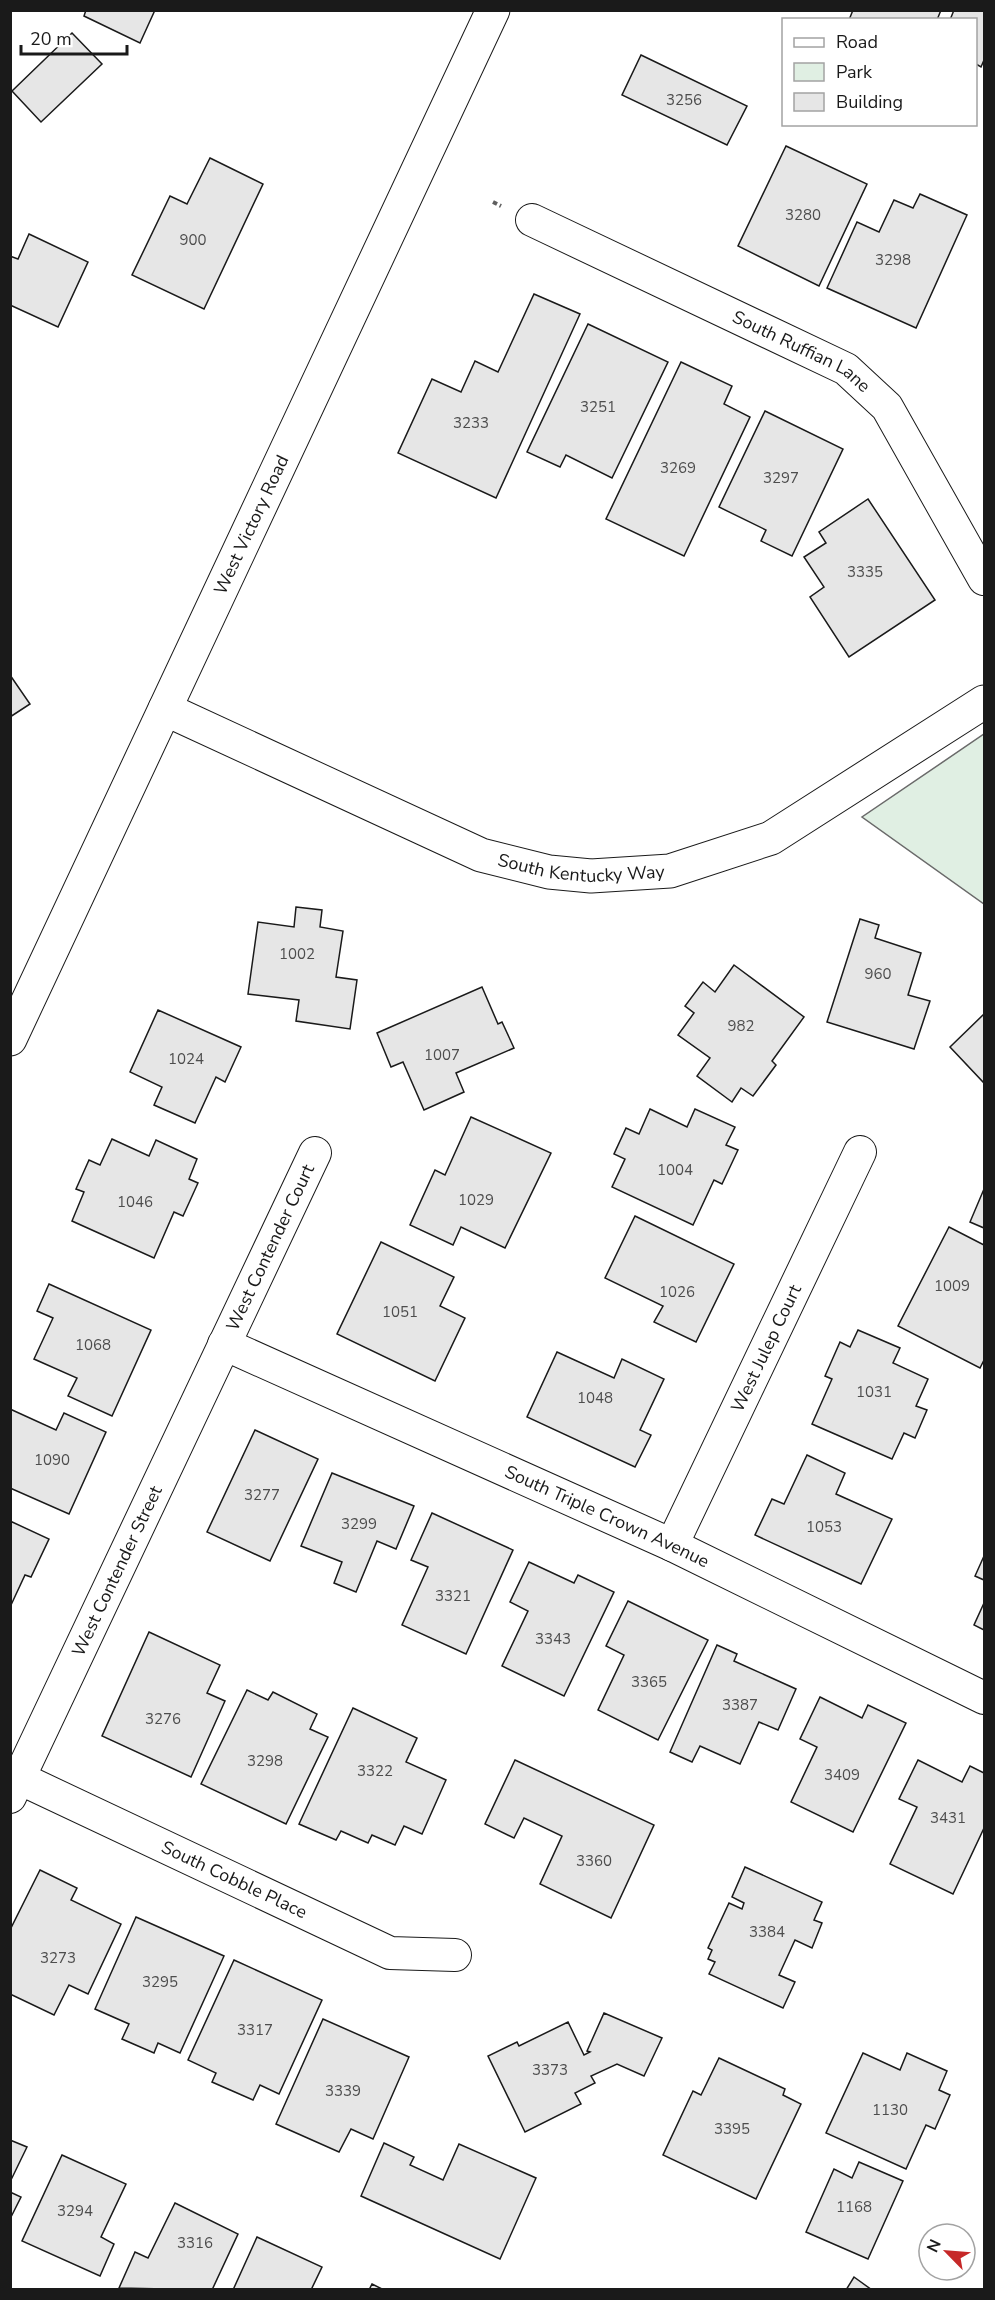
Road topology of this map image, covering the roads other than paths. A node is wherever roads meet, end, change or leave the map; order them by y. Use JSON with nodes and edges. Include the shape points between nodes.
{"nodes":[{"id":1,"x":493,"y":10,"type":"edge"},
{"id":2,"x":532,"y":220,"type":"dead end"},
{"id":3,"x":984,"y":579,"type":"edge"},
{"id":4,"x":984,"y":702,"type":"edge"},
{"id":5,"x":165,"y":709,"type":"junction"},
{"id":6,"x":10,"y":1039,"type":"edge"},
{"id":7,"x":860,"y":1152,"type":"dead end"},
{"id":8,"x":315,"y":1153,"type":"dead end"},
{"id":9,"x":224,"y":1344,"type":"junction"},
{"id":10,"x":672,"y":1545,"type":"junction"},
{"id":11,"x":984,"y":1698,"type":"edge"},
{"id":12,"x":15,"y":1787,"type":"edge"},
{"id":13,"x":455,"y":1955,"type":"dead end"}],
"edges":[{"from":1,"to":5,"type":"main road","name":"West Victory Road"},
{"from":2,"to":3,"type":"street","name":"South Ruffian Lane","via":[[846,369],[887,407]]},
{"from":4,"to":5,"type":"main road","name":"South Kentucky Way","via":[[771,838],[670,871],[591,876],[549,872],[481,855]]},
{"from":5,"to":6,"type":"main road","name":"West Victory Road"},
{"from":7,"to":10,"type":"street","name":"West Julep Court"},
{"from":8,"to":9,"type":"street","name":"West Contender Court"},
{"from":9,"to":10,"type":"street","name":"South Triple Crown Avenue"},
{"from":9,"to":12,"type":"street","name":"West Contender Street"},
{"from":10,"to":11,"type":"street","name":"South Triple Crown Avenue"},
{"from":12,"to":13,"type":"street","name":"South Cobble Place","via":[[390,1953]]}]}
